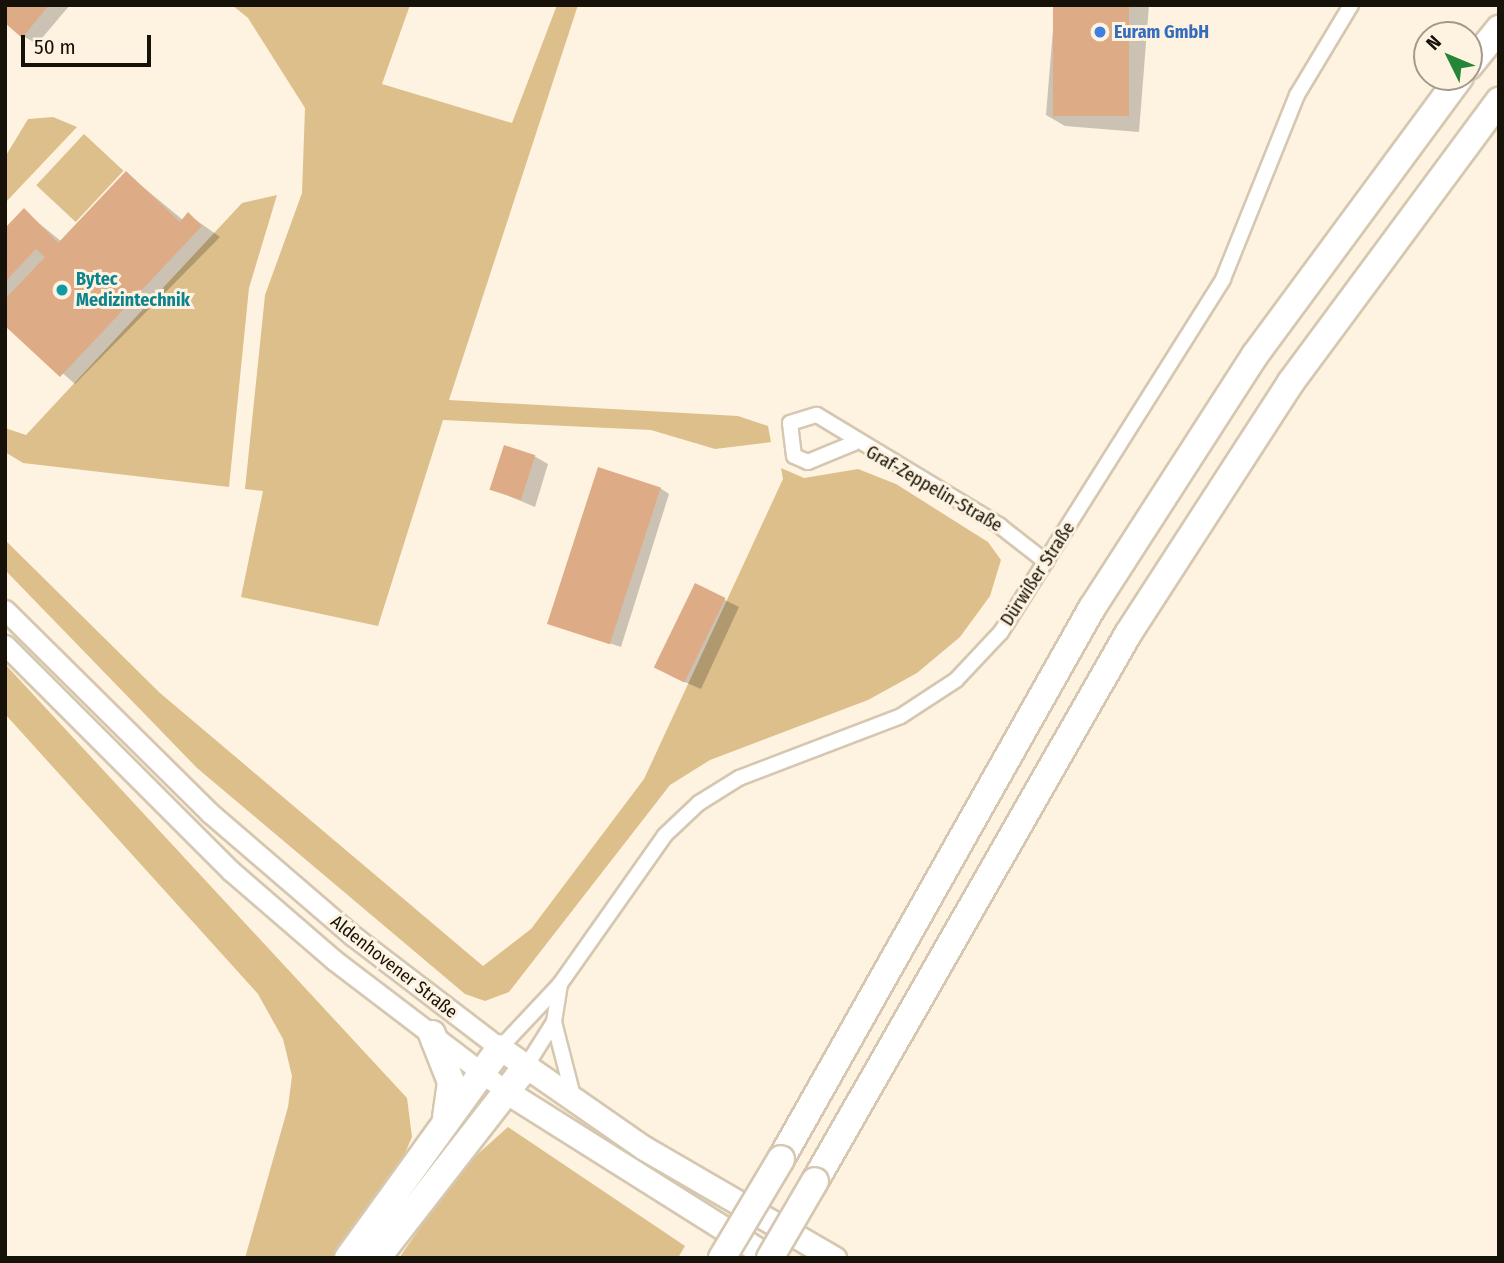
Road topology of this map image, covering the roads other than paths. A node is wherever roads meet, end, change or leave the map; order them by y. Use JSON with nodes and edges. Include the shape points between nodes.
{"nodes":[{"id":1,"x":1351,"y":5,"type":"edge"},
{"id":2,"x":1499,"y":29,"type":"edge"},
{"id":3,"x":1483,"y":49,"type":"edge"},
{"id":4,"x":1451,"y":91,"type":"edge"},
{"id":5,"x":1499,"y":101,"type":"edge"},
{"id":6,"x":854,"y":443,"type":"junction"},
{"id":7,"x":1046,"y":562,"type":"junction"},
{"id":8,"x":5,"y":610,"type":"edge"},
{"id":9,"x":5,"y":645,"type":"edge"},
{"id":10,"x":560,"y":984,"type":"junction"},
{"id":11,"x":554,"y":1023,"type":"junction"},
{"id":12,"x":432,"y":1034,"type":"junction"},
{"id":13,"x":499,"y":1048,"type":"junction"},
{"id":14,"x":525,"y":1068,"type":"junction"},
{"id":15,"x":483,"y":1073,"type":"junction"},
{"id":16,"x":507,"y":1092,"type":"junction"},
{"id":17,"x":575,"y":1104,"type":"junction"},
{"id":18,"x":446,"y":1121,"type":"junction"},
{"id":19,"x":348,"y":1258,"type":"edge"},
{"id":20,"x":377,"y":1258,"type":"edge"},
{"id":21,"x":722,"y":1258,"type":"edge"},
{"id":22,"x":771,"y":1258,"type":"edge"},
{"id":23,"x":834,"y":1258,"type":"edge"}],
"edges":[{"from":1,"to":7,"type":"street","name":"Dürwißer Straße","via":[[1297,95],[1223,279]]},
{"from":2,"to":3,"type":"highway"},
{"from":4,"to":21,"type":"highway","bridge":true,"via":[[1255,355],[1092,608]]},
{"from":5,"to":22,"type":"highway","bridge":true,"via":[[1292,382],[1128,634]]},
{"from":6,"to":6,"type":"street","name":"Graf-Zeppelin-Straße","via":[[817,415],[790,424],[794,456],[808,462]]},
{"from":6,"to":7,"type":"street","name":"Graf-Zeppelin-Straße","via":[[1000,526]]},
{"from":7,"to":10,"type":"street","name":"Dürwißer Straße","via":[[980,656],[928,701],[738,778],[679,820]]},
{"from":8,"to":13,"type":"main road","name":"Aldenhovener Straße","via":[[210,813],[352,935]]},
{"from":9,"to":12,"type":"main road","name":"Aldenhovener Straße","via":[[231,871]]},
{"from":10,"to":11,"type":"street","name":"Dürwißer Straße"},
{"from":10,"to":13,"type":"street","name":"Dürwißer Straße"},
{"from":11,"to":14,"type":"street","name":"Dürwißer Straße"},
{"from":11,"to":17,"type":"street","name":"Dürwißer Straße"},
{"from":12,"to":15,"type":"main road","name":"Aldenhovener Straße"},
{"from":12,"to":18,"type":"highway","via":[[451,1082]]},
{"from":13,"to":14,"type":"main road","name":"Aldenhovener Straße"},
{"from":13,"to":15,"type":"highway"},
{"from":14,"to":16,"type":"highway"},
{"from":14,"to":17,"type":"main road","name":"Aldenhovener Straße"},
{"from":15,"to":16,"type":"main road","name":"Aldenhovener Straße"},
{"from":15,"to":18,"type":"highway"},
{"from":16,"to":20,"type":"highway"},
{"from":16,"to":22,"type":"main road","name":"Aldenhovener Straße"},
{"from":17,"to":23,"type":"main road","name":"Aldenhovener Straße"},
{"from":18,"to":19,"type":"highway"}]}
